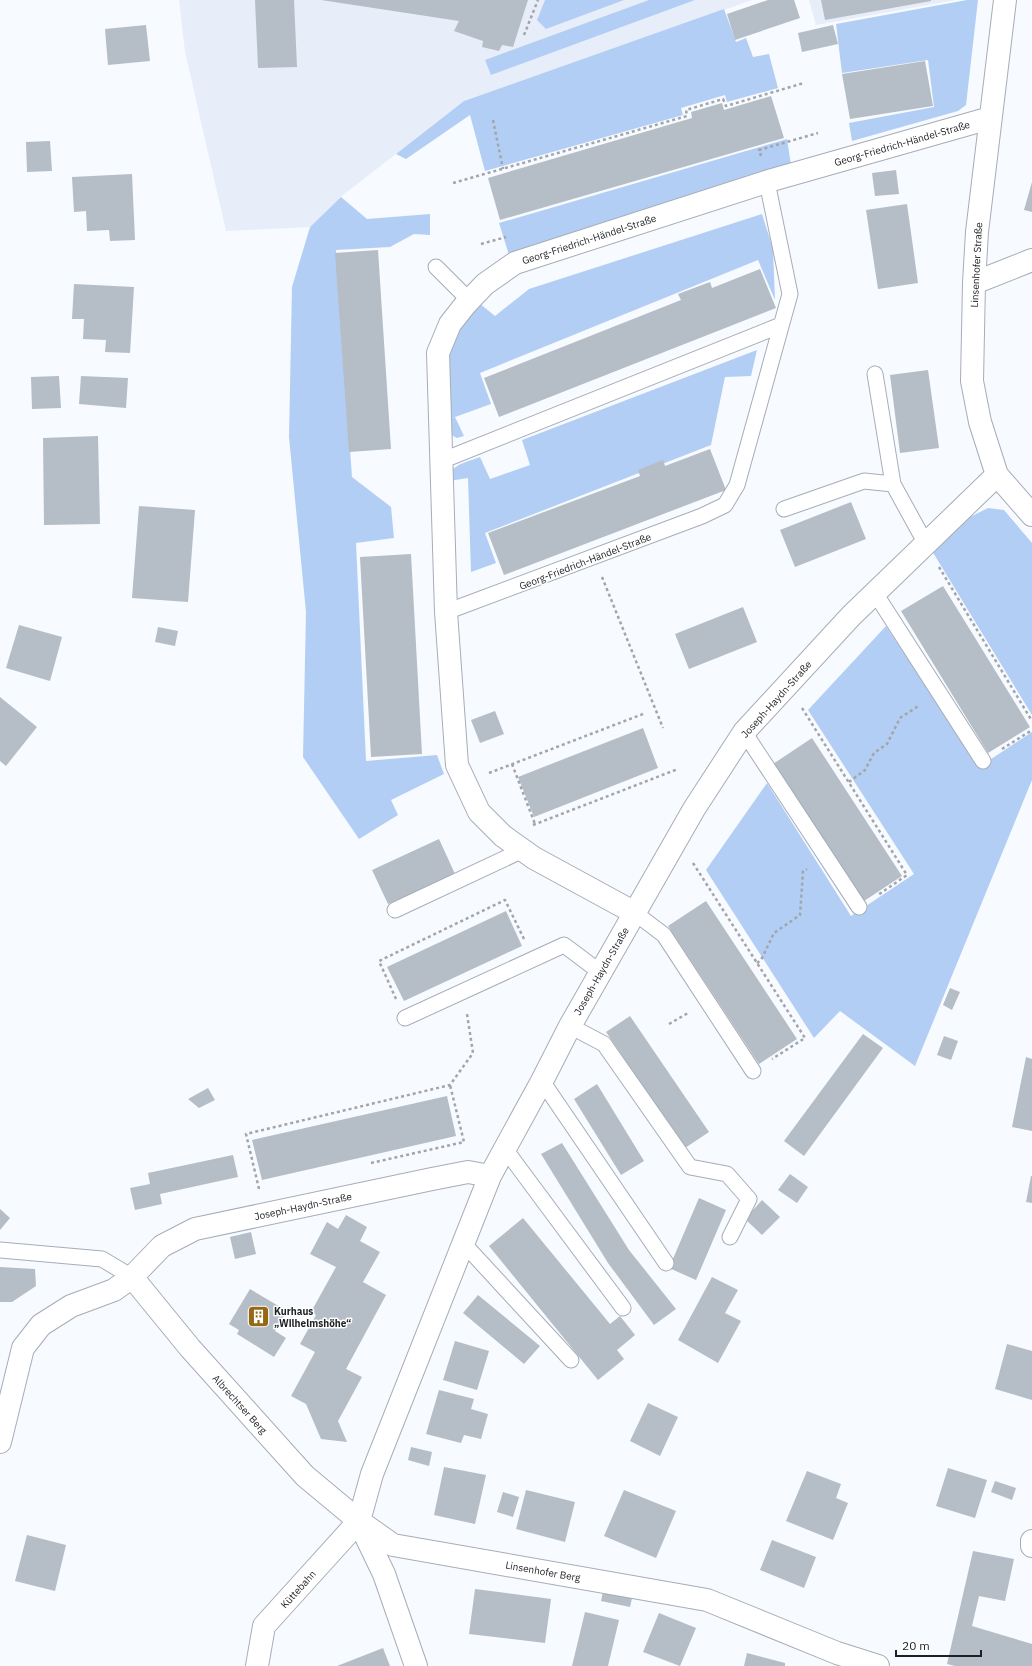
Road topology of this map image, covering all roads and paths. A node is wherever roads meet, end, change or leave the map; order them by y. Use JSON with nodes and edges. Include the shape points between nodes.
{"nodes":[{"id":1,"x":538,"y":0,"type":"edge"},
{"id":2,"x":1004,"y":0,"type":"edge"},
{"id":3,"x":524,"y":35,"type":"dead end"},
{"id":4,"x":804,"y":83,"type":"dead end"},
{"id":5,"x":990,"y":118,"type":"junction"},
{"id":6,"x":493,"y":120,"type":"dead end"},
{"id":7,"x":818,"y":133,"type":"dead end"},
{"id":8,"x":503,"y":169,"type":"junction"},
{"id":9,"x":765,"y":172,"type":"junction"},
{"id":10,"x":453,"y":183,"type":"dead end"},
{"id":11,"x":1032,"y":260,"type":"edge"},
{"id":12,"x":436,"y":267,"type":"dead end"},
{"id":13,"x":974,"y":283,"type":"junction"},
{"id":14,"x":470,"y":300,"type":"junction"},
{"id":15,"x":781,"y":324,"type":"junction"},
{"id":16,"x":875,"y":374,"type":"dead end"},
{"id":17,"x":441,"y":461,"type":"junction"},
{"id":18,"x":997,"y":476,"type":"junction"},
{"id":19,"x":892,"y":484,"type":"junction"},
{"id":20,"x":784,"y":509,"type":"dead end"},
{"id":21,"x":1032,"y":515,"type":"edge"},
{"id":22,"x":926,"y":544,"type":"junction"},
{"id":23,"x":595,"y":558,"type":"junction"},
{"id":24,"x":874,"y":593,"type":"junction"},
{"id":25,"x":446,"y":612,"type":"junction"},
{"id":26,"x":788,"y":685,"type":"junction"},
{"id":27,"x":939,"y":692,"type":"junction"},
{"id":28,"x":643,"y":714,"type":"dead end"},
{"id":29,"x":1032,"y":721,"type":"edge"},
{"id":30,"x":663,"y":728,"type":"dead end"},
{"id":31,"x":1032,"y":730,"type":"edge"},
{"id":32,"x":744,"y":732,"type":"junction"},
{"id":33,"x":983,"y":761,"type":"joint"},
{"id":34,"x":512,"y":764,"type":"junction"},
{"id":35,"x":678,"y":769,"type":"dead end"},
{"id":36,"x":465,"y":782,"type":"junction"},
{"id":37,"x":849,"y":782,"type":"junction"},
{"id":38,"x":535,"y":824,"type":"junction"},
{"id":39,"x":503,"y":836,"type":"junction"},
{"id":40,"x":677,"y":838,"type":"junction"},
{"id":41,"x":523,"y":850,"type":"junction"},
{"id":42,"x":825,"y":856,"type":"junction"},
{"id":43,"x":859,"y":907,"type":"joint"},
{"id":44,"x":395,"y":910,"type":"dead end"},
{"id":45,"x":635,"y":913,"type":"junction"},
{"id":46,"x":534,"y":959,"type":"junction"},
{"id":47,"x":757,"y":963,"type":"junction"},
{"id":48,"x":600,"y":972,"type":"junction"},
{"id":49,"x":464,"y":991,"type":"junction"},
{"id":50,"x":405,"y":1018,"type":"joint"},
{"id":51,"x":570,"y":1026,"type":"junction"},
{"id":52,"x":753,"y":1071,"type":"joint"},
{"id":53,"x":542,"y":1081,"type":"junction"},
{"id":54,"x":450,"y":1085,"type":"junction"},
{"id":55,"x":506,"y":1149,"type":"junction"},
{"id":56,"x":368,"y":1164,"type":"dead end"},
{"id":57,"x":490,"y":1176,"type":"junction"},
{"id":58,"x":266,"y":1187,"type":"dead end"},
{"id":59,"x":730,"y":1237,"type":"dead end"},
{"id":60,"x":464,"y":1244,"type":"junction"},
{"id":61,"x":0,"y":1250,"type":"edge"},
{"id":62,"x":666,"y":1263,"type":"dead end"},
{"id":63,"x":132,"y":1277,"type":"junction"},
{"id":64,"x":623,"y":1308,"type":"dead end"},
{"id":65,"x":571,"y":1360,"type":"dead end"},
{"id":66,"x":0,"y":1442,"type":"edge"},
{"id":67,"x":359,"y":1521,"type":"junction"},
{"id":68,"x":1032,"y":1541,"type":"edge"},
{"id":69,"x":1032,"y":1546,"type":"edge"},
{"id":70,"x":257,"y":1666,"type":"edge"},
{"id":71,"x":416,"y":1666,"type":"edge"},
{"id":72,"x":878,"y":1666,"type":"edge"}],
"edges":[{"from":1,"to":3,"type":"path"},
{"from":2,"to":5,"type":"street","name":"Linsenhofer Straße"},
{"from":4,"to":8,"type":"path","via":[[726,106],[723,99],[686,110],[686,116]]},
{"from":5,"to":9,"type":"street","name":"Georg-Friedrich-Händel-Straße"},
{"from":5,"to":13,"type":"street","name":"Linsenhofer Straße"},
{"from":6,"to":8,"type":"path"},
{"from":7,"to":9,"type":"path","via":[[759,150]]},
{"from":8,"to":10,"type":"path"},
{"from":9,"to":14,"type":"street","name":"Georg-Friedrich-Händel-Straße","via":[[515,263],[484,284]]},
{"from":9,"to":15,"type":"lane","name":"Georg-Friedrich-Händel-Straße","via":[[790,294]]},
{"from":11,"to":13,"type":"street"},
{"from":12,"to":14,"type":"lane"},
{"from":13,"to":18,"type":"street","name":"Linsenhofer Straße","via":[[972,380],[980,422]]},
{"from":14,"to":17,"type":"street","name":"Georg-Friedrich-Händel-Straße","via":[[450,324],[438,353]]},
{"from":15,"to":17,"type":"lane"},
{"from":15,"to":23,"type":"lane","name":"Georg-Friedrich-Händel-Straße","via":[[737,485],[725,505]]},
{"from":16,"to":19,"type":"lane"},
{"from":17,"to":25,"type":"street","name":"Georg-Friedrich-Händel-Straße"},
{"from":18,"to":21,"type":"street","name":"Linsenhofer Straße"},
{"from":18,"to":22,"type":"street","name":"Joseph-Haydn-Straße"},
{"from":19,"to":20,"type":"lane","via":[[864,480]]},
{"from":19,"to":22,"type":"lane"},
{"from":22,"to":24,"type":"street","name":"Joseph-Haydn-Straße"},
{"from":22,"to":29,"type":"path"},
{"from":23,"to":25,"type":"lane","name":"Georg-Friedrich-Händel-Straße"},
{"from":23,"to":30,"type":"path"},
{"from":24,"to":26,"type":"street","name":"Joseph-Haydn-Straße"},
{"from":24,"to":27,"type":"lane"},
{"from":25,"to":36,"type":"street","name":"Georg-Friedrich-Händel-Straße","via":[[457,765]]},
{"from":26,"to":32,"type":"street","name":"Joseph-Haydn-Straße"},
{"from":26,"to":37,"type":"path"},
{"from":27,"to":33,"type":"lane"},
{"from":27,"to":37,"type":"path","via":[[900,718],[887,744],[874,753],[865,770]]},
{"from":28,"to":34,"type":"path"},
{"from":31,"to":33,"type":"path"},
{"from":32,"to":40,"type":"street","name":"Joseph-Haydn-Straße"},
{"from":32,"to":42,"type":"lane"},
{"from":34,"to":36,"type":"path"},
{"from":34,"to":38,"type":"path"},
{"from":35,"to":38,"type":"path"},
{"from":36,"to":39,"type":"street","name":"Georg-Friedrich-Händel-Straße","via":[[479,812]]},
{"from":37,"to":43,"type":"path","via":[[907,875]]},
{"from":38,"to":39,"type":"path"},
{"from":39,"to":41,"type":"street","name":"Georg-Friedrich-Händel-Straße"},
{"from":40,"to":45,"type":"street","name":"Joseph-Haydn-Straße"},
{"from":40,"to":47,"type":"path"},
{"from":41,"to":44,"type":"lane"},
{"from":41,"to":45,"type":"street","name":"Georg-Friedrich-Händel-Straße"},
{"from":42,"to":43,"type":"lane"},
{"from":42,"to":47,"type":"path","via":[[803,871],[800,915],[774,933],[761,960]]},
{"from":45,"to":48,"type":"street","name":"Joseph-Haydn-Straße"},
{"from":45,"to":52,"type":"lane","via":[[664,935]]},
{"from":46,"to":48,"type":"lane","via":[[564,945]]},
{"from":46,"to":49,"type":"lane"},
{"from":46,"to":50,"type":"path","via":[[505,900],[379,961]]},
{"from":47,"to":52,"type":"path","via":[[805,1038]]},
{"from":48,"to":51,"type":"street","name":"Joseph-Haydn-Straße"},
{"from":49,"to":50,"type":"lane"},
{"from":49,"to":54,"type":"path","via":[[473,1052]]},
{"from":51,"to":53,"type":"street","name":"Joseph-Haydn-Straße"},
{"from":51,"to":59,"type":"lane","name":"Joseph-Haydn-Straße","via":[[604,1044],[690,1167],[727,1174],[748,1199]]},
{"from":53,"to":55,"type":"street","name":"Joseph-Haydn-Straße"},
{"from":53,"to":62,"type":"lane"},
{"from":54,"to":56,"type":"path","via":[[464,1142]]},
{"from":54,"to":58,"type":"path","via":[[246,1134],[258,1189]]},
{"from":55,"to":57,"type":"street","name":"Joseph-Haydn-Straße"},
{"from":55,"to":64,"type":"lane"},
{"from":57,"to":60,"type":"street","name":"Joseph-Haydn-Straße"},
{"from":57,"to":63,"type":"street","name":"Joseph-Haydn-Straße","via":[[468,1172],[195,1229],[162,1246]]},
{"from":60,"to":65,"type":"lane"},
{"from":60,"to":67,"type":"street","name":"Joseph-Haydn-Straße","via":[[372,1474]]},
{"from":61,"to":63,"type":"lane","name":"Albrechtser Berg","via":[[102,1259]]},
{"from":63,"to":66,"type":"street","via":[[114,1290],[71,1306],[40,1325],[23,1348]]},
{"from":63,"to":67,"type":"street","name":"Albrechtser Berg","via":[[190,1348],[305,1476]]},
{"from":67,"to":70,"type":"street","name":"Küttebahn","via":[[264,1626]]},
{"from":67,"to":71,"type":"street","via":[[384,1574]]},
{"from":67,"to":72,"type":"street","name":"Linsenhofer Berg","via":[[393,1545],[707,1600],[837,1653]]},
{"from":68,"to":69,"type":"street"}]}
